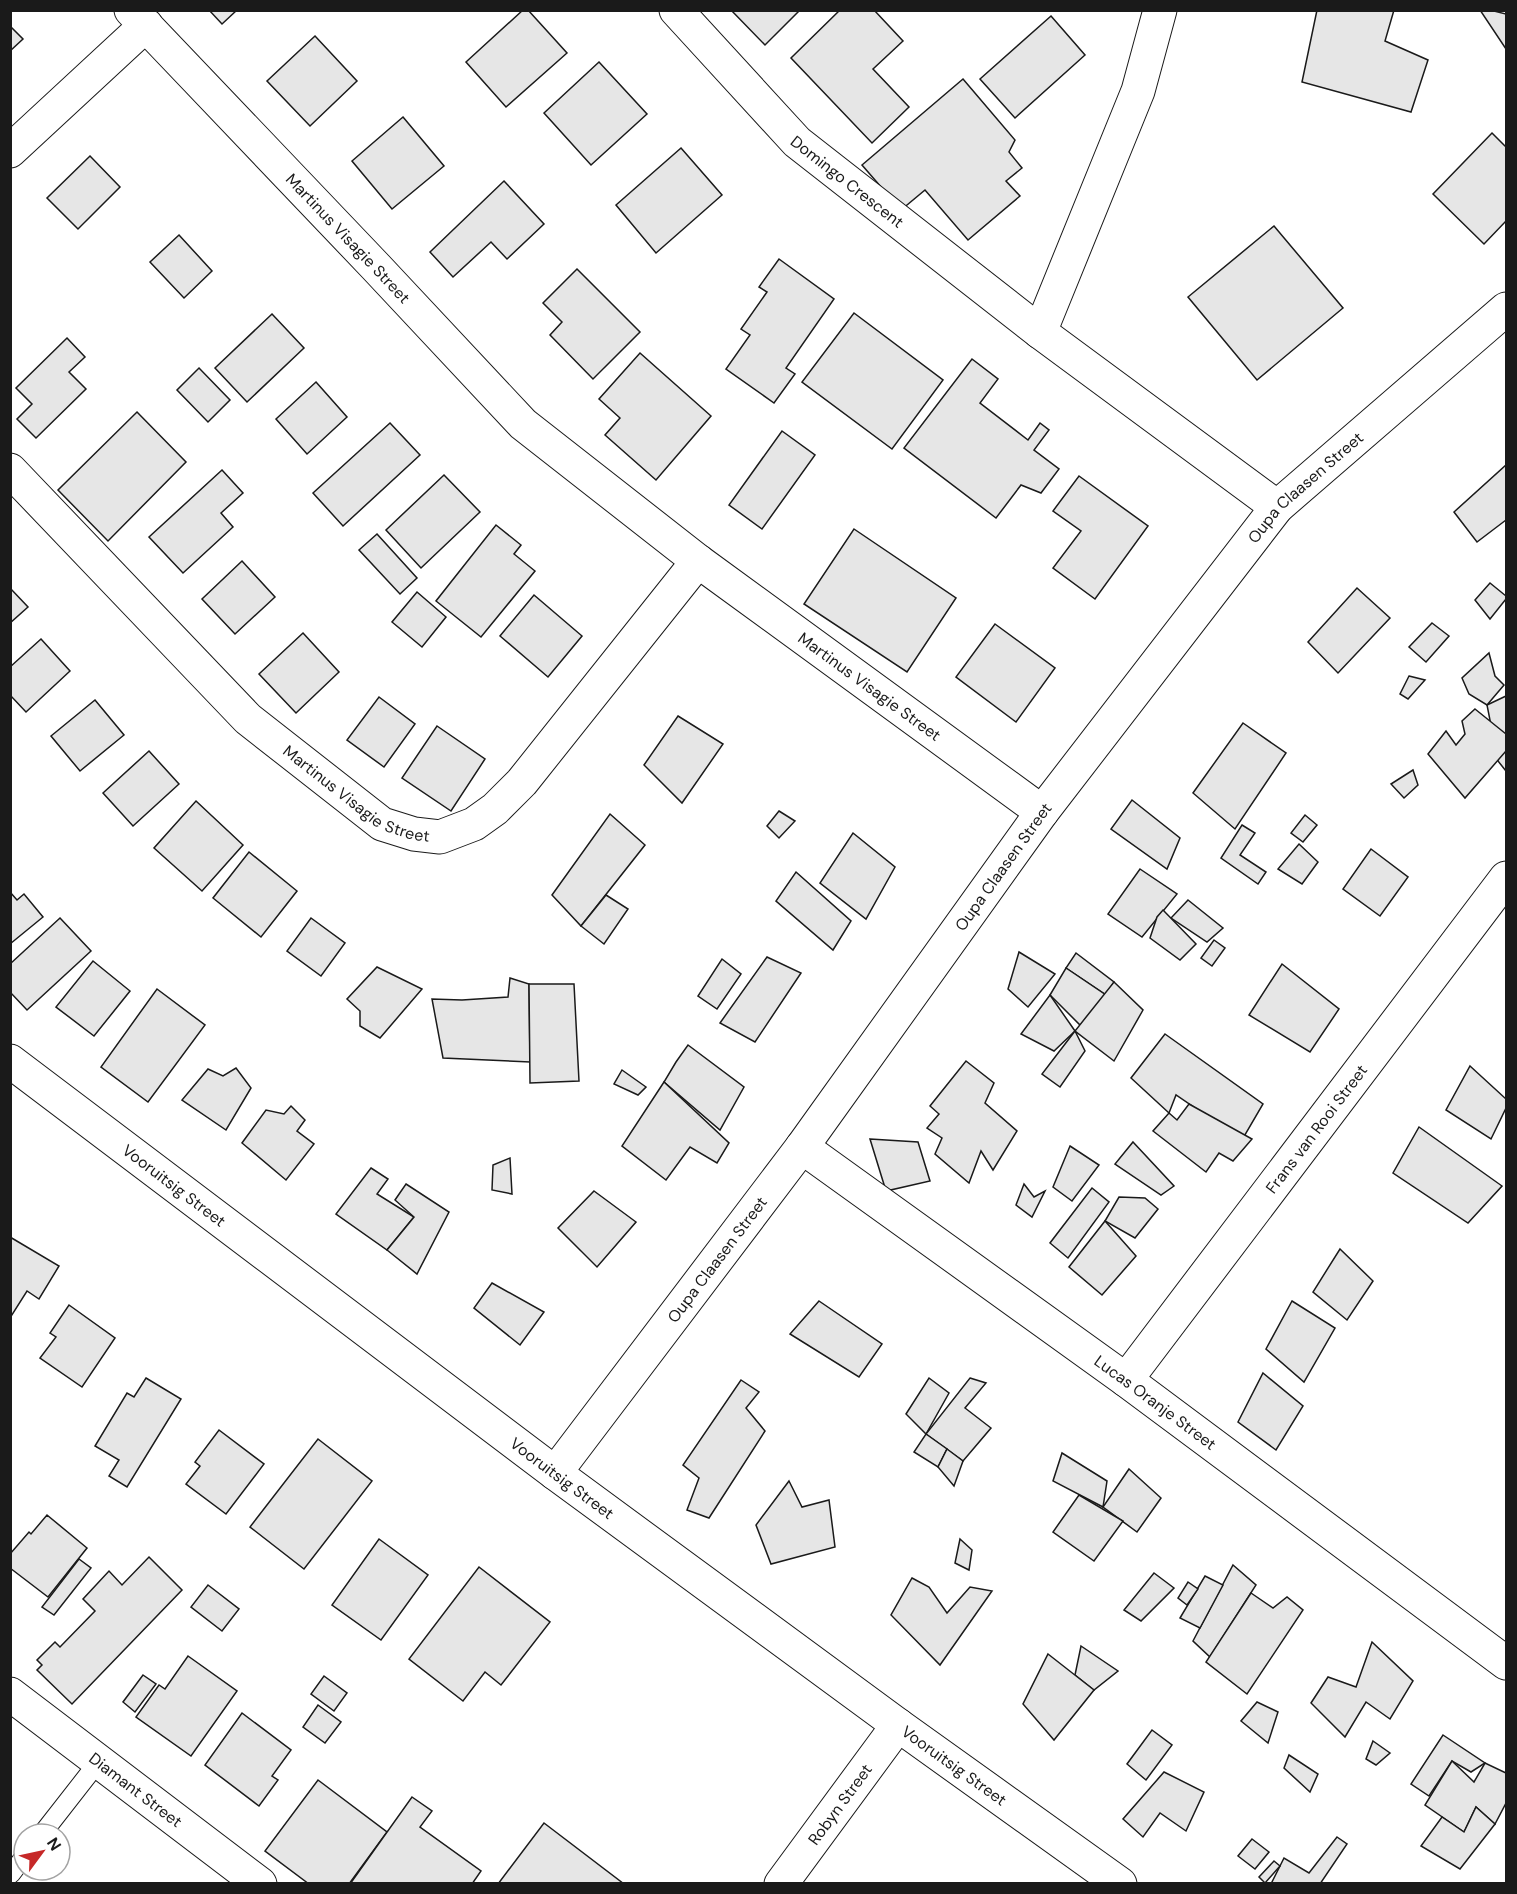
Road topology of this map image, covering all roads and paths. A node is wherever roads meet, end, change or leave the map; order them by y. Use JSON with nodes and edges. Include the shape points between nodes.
{"nodes":[{"id":1,"x":676,"y":10,"type":"edge"},
{"id":2,"x":1160,"y":10,"type":"edge"},
{"id":3,"x":139,"y":18,"type":"edge"},
{"id":4,"x":10,"y":151,"type":"edge"},
{"id":5,"x":1506,"y":309,"type":"edge"},
{"id":6,"x":1040,"y":332,"type":"junction"},
{"id":7,"x":10,"y":470,"type":"edge"},
{"id":8,"x":1276,"y":507,"type":"junction"},
{"id":9,"x":698,"y":561,"type":"junction"},
{"id":10,"x":1042,"y":812,"type":"junction"},
{"id":11,"x":1506,"y":878,"type":"edge"},
{"id":12,"x":10,"y":1061,"type":"edge"},
{"id":13,"x":802,"y":1147,"type":"junction"},
{"id":14,"x":1126,"y":1380,"type":"junction"},
{"id":15,"x":555,"y":1473,"type":"junction"},
{"id":16,"x":1506,"y":1663,"type":"edge"},
{"id":17,"x":10,"y":1694,"type":"edge"},
{"id":18,"x":898,"y":1725,"type":"junction"},
{"id":19,"x":99,"y":1761,"type":"junction"},
{"id":20,"x":51,"y":1822,"type":"edge"},
{"id":21,"x":11,"y":1873,"type":"edge"},
{"id":22,"x":25,"y":1884,"type":"edge"},
{"id":23,"x":260,"y":1884,"type":"edge"},
{"id":24,"x":782,"y":1884,"type":"edge"},
{"id":25,"x":1120,"y":1884,"type":"edge"}],
"edges":[{"from":1,"to":6,"type":"street","name":"Domingo Crescent","via":[[797,142]]},
{"from":2,"to":6,"type":"street","via":[[1138,91]]},
{"from":3,"to":4,"type":"street","name":"Martinus Visagie Street"},
{"from":3,"to":9,"type":"street","name":"Martinus Visagie Street","via":[[523,424]]},
{"from":5,"to":8,"type":"street","name":"Oupa Claasen Street"},
{"from":6,"to":8,"type":"street","name":"Domingo Crescent"},
{"from":7,"to":9,"type":"street","name":"Martinus Visagie Street","via":[[248,719],[382,824],[414,834],[440,837],[474,824],[495,809],[522,782]]},
{"from":8,"to":10,"type":"street","name":"Oupa Claasen Street"},
{"from":9,"to":10,"type":"street","name":"Martinus Visagie Street"},
{"from":10,"to":13,"type":"street","name":"Oupa Claasen Street"},
{"from":11,"to":14,"type":"street","name":"Frans van Rooi Street"},
{"from":12,"to":15,"type":"street","name":"Vooruitsig Street"},
{"from":13,"to":14,"type":"street","name":"Lucas Oranje Street"},
{"from":13,"to":15,"type":"street","name":"Oupa Claasen Street"},
{"from":14,"to":16,"type":"street","name":"Lucas Oranje Street"},
{"from":15,"to":18,"type":"street","name":"Vooruitsig Street"},
{"from":17,"to":19,"type":"street","name":"Diamant Street"},
{"from":18,"to":24,"type":"street","name":"Robyn Street"},
{"from":18,"to":25,"type":"street","name":"Vooruitsig Street"},
{"from":19,"to":20,"type":"lane"},
{"from":19,"to":23,"type":"street","name":"Diamant Street"},
{"from":21,"to":22,"type":"lane"}]}
